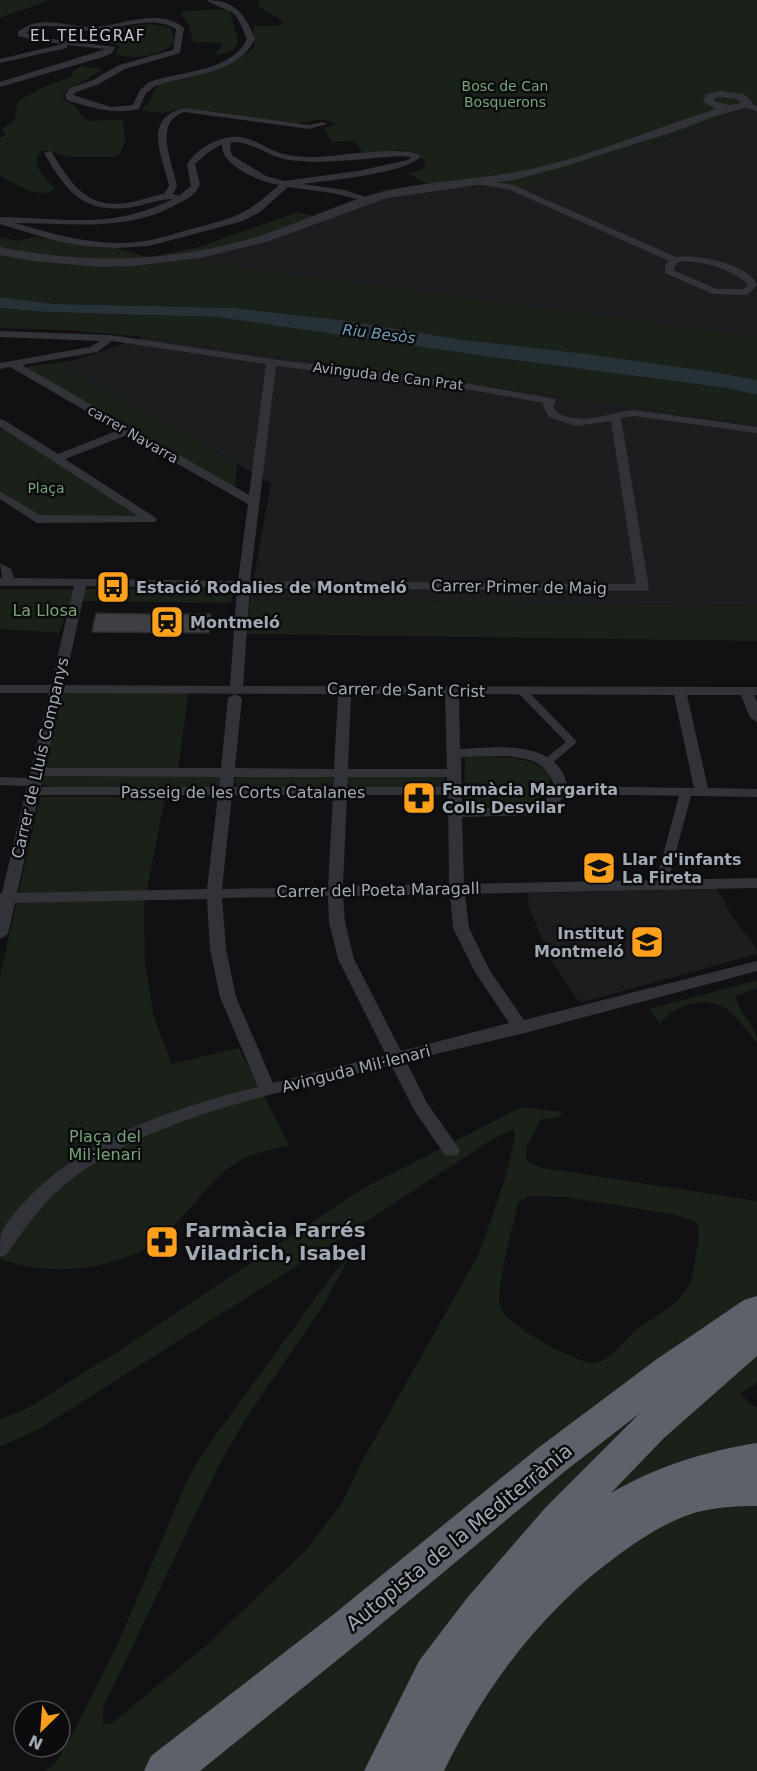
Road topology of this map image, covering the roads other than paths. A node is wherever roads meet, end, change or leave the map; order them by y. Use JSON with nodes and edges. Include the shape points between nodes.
{"nodes":[{"id":1,"x":210,"y":0,"type":"edge"},
{"id":2,"x":97,"y":44,"type":"junction"},
{"id":3,"x":0,"y":61,"type":"edge"},
{"id":4,"x":0,"y":86,"type":"edge"},
{"id":5,"x":747,"y":98,"type":"junction"},
{"id":6,"x":709,"y":104,"type":"junction"},
{"id":7,"x":757,"y":109,"type":"edge"},
{"id":8,"x":701,"y":117,"type":"junction"},
{"id":9,"x":323,"y":124,"type":"dead end"},
{"id":10,"x":227,"y":140,"type":"junction"},
{"id":11,"x":48,"y":153,"type":"dead end"},
{"id":12,"x":411,"y":160,"type":"junction"},
{"id":13,"x":420,"y":167,"type":"dead end"},
{"id":14,"x":513,"y":182,"type":"junction"},
{"id":15,"x":287,"y":183,"type":"junction"},
{"id":16,"x":168,"y":196,"type":"junction"},
{"id":17,"x":182,"y":198,"type":"junction"},
{"id":18,"x":366,"y":200,"type":"junction"},
{"id":19,"x":0,"y":221,"type":"edge"},
{"id":20,"x":2,"y":252,"type":"edge"},
{"id":21,"x":675,"y":260,"type":"junction"},
{"id":22,"x":747,"y":292,"type":"junction"},
{"id":23,"x":757,"y":296,"type":"edge"},
{"id":24,"x":0,"y":334,"type":"edge"},
{"id":25,"x":110,"y":338,"type":"junction"},
{"id":26,"x":271,"y":362,"type":"junction"},
{"id":27,"x":6,"y":365,"type":"edge"},
{"id":28,"x":615,"y":415,"type":"junction"},
{"id":29,"x":2,"y":425,"type":"edge"},
{"id":30,"x":757,"y":430,"type":"edge"},
{"id":31,"x":126,"y":431,"type":"junction"},
{"id":32,"x":58,"y":458,"type":"junction"},
{"id":33,"x":0,"y":494,"type":"edge"},
{"id":34,"x":254,"y":503,"type":"junction"},
{"id":35,"x":0,"y":567,"type":"edge"},
{"id":36,"x":5,"y":582,"type":"edge"},
{"id":37,"x":81,"y":582,"type":"junction"},
{"id":38,"x":244,"y":583,"type":"junction"},
{"id":39,"x":55,"y":688,"type":"junction"},
{"id":40,"x":0,"y":689,"type":"edge"},
{"id":41,"x":345,"y":689,"type":"junction"},
{"id":42,"x":680,"y":691,"type":"junction"},
{"id":43,"x":752,"y":691,"type":"edge"},
{"id":44,"x":452,"y":692,"type":"junction"},
{"id":45,"x":523,"y":692,"type":"junction"},
{"id":46,"x":236,"y":693,"type":"junction"},
{"id":47,"x":757,"y":718,"type":"edge"},
{"id":48,"x":453,"y":753,"type":"junction"},
{"id":49,"x":546,"y":763,"type":"junction"},
{"id":50,"x":341,"y":771,"type":"junction"},
{"id":51,"x":228,"y":772,"type":"junction"},
{"id":52,"x":454,"y":773,"type":"junction"},
{"id":53,"x":0,"y":781,"type":"edge"},
{"id":54,"x":35,"y":782,"type":"junction"},
{"id":55,"x":563,"y":790,"type":"junction"},
{"id":56,"x":454,"y":791,"type":"junction"},
{"id":57,"x":225,"y":792,"type":"junction"},
{"id":58,"x":340,"y":792,"type":"junction"},
{"id":59,"x":686,"y":792,"type":"junction"},
{"id":60,"x":702,"y":792,"type":"junction"},
{"id":61,"x":757,"y":793,"type":"edge"},
{"id":62,"x":455,"y":813,"type":"junction"},
{"id":63,"x":757,"y":883,"type":"edge"},
{"id":64,"x":661,"y":885,"type":"junction"},
{"id":65,"x":457,"y":889,"type":"junction"},
{"id":66,"x":335,"y":891,"type":"junction"},
{"id":67,"x":215,"y":894,"type":"junction"},
{"id":68,"x":4,"y":898,"type":"edge"},
{"id":69,"x":0,"y":934,"type":"edge"},
{"id":70,"x":757,"y":966,"type":"edge"},
{"id":71,"x":521,"y":1028,"type":"junction"},
{"id":72,"x":395,"y":1059,"type":"junction"},
{"id":73,"x":268,"y":1091,"type":"junction"},
{"id":74,"x":451,"y":1150,"type":"dead end"},
{"id":75,"x":0,"y":1250,"type":"edge"},
{"id":76,"x":757,"y":1310,"type":"edge"},
{"id":77,"x":757,"y":1334,"type":"edge"},
{"id":78,"x":757,"y":1459,"type":"edge"},
{"id":79,"x":757,"y":1489,"type":"edge"},
{"id":80,"x":401,"y":1764,"type":"edge"},
{"id":81,"x":166,"y":1771,"type":"edge"}],
"edges":[{"from":1,"to":2,"type":"street","via":[[239,11],[251,39],[247,49],[233,61],[152,84],[136,107],[124,111],[102,109],[69,95],[122,67],[177,51],[179,27],[158,21],[92,29],[49,25],[21,33],[36,39]]},
{"from":2,"to":3,"type":"street","via":[[66,45]]},
{"from":2,"to":4,"type":"street","via":[[111,47],[100,55]]},
{"from":5,"to":6,"type":"street","via":[[719,107]]},
{"from":5,"to":6,"type":"street","via":[[710,96]]},
{"from":5,"to":7,"type":"street"},
{"from":5,"to":8,"type":"street"},
{"from":6,"to":8,"type":"street"},
{"from":8,"to":14,"type":"street"},
{"from":9,"to":16,"type":"street","via":[[294,126],[184,110],[174,113],[161,130],[173,186]]},
{"from":10,"to":12,"type":"street","via":[[248,140],[285,158],[401,153]]},
{"from":10,"to":15,"type":"street","via":[[230,158],[273,182]]},
{"from":10,"to":17,"type":"street","via":[[196,156],[191,164],[194,189]]},
{"from":11,"to":16,"type":"street","via":[[63,180],[85,200],[110,207]]},
{"from":12,"to":13,"type":"street"},
{"from":12,"to":15,"type":"street","via":[[358,174]]},
{"from":14,"to":18,"type":"street","via":[[410,190]]},
{"from":14,"to":21,"type":"street"},
{"from":15,"to":18,"type":"street"},
{"from":15,"to":19,"type":"street","via":[[257,210],[240,219],[149,243],[85,243]]},
{"from":16,"to":17,"type":"street"},
{"from":17,"to":19,"type":"street","via":[[148,215],[106,224]]},
{"from":18,"to":20,"type":"street","via":[[259,240],[161,261],[60,261]]},
{"from":21,"to":22,"type":"street","via":[[704,260],[746,277],[753,284]]},
{"from":21,"to":22,"type":"street","via":[[668,271],[716,292]]},
{"from":22,"to":23,"type":"street"},
{"from":24,"to":25,"type":"street","name":"Avinguda de Can Prat"},
{"from":25,"to":26,"type":"street","name":"Avinguda de Can Prat"},
{"from":25,"to":27,"type":"street","via":[[93,351]]},
{"from":26,"to":28,"type":"street","name":"Avinguda de Can Prat","via":[[466,386],[551,401],[548,406],[553,415],[579,424]]},
{"from":26,"to":34,"type":"street"},
{"from":27,"to":31,"type":"street","name":"carrer Navarra"},
{"from":28,"to":30,"type":"street","name":"Avinguda de Can Prat","via":[[633,412]]},
{"from":28,"to":38,"type":"street","name":"Carrer Primer de Maig","via":[[643,588]]},
{"from":29,"to":32,"type":"street"},
{"from":31,"to":32,"type":"street"},
{"from":31,"to":34,"type":"street","name":"carrer Navarra"},
{"from":32,"to":33,"type":"street","via":[[152,520],[37,519]]},
{"from":34,"to":38,"type":"street"},
{"from":35,"to":36,"type":"street","via":[[7,572]]},
{"from":36,"to":37,"type":"street","name":"Carrer Primer de Maig"},
{"from":37,"to":38,"type":"street","name":"Carrer Primer de Maig"},
{"from":37,"to":39,"type":"street","name":"Carrer de Lluís Companys"},
{"from":38,"to":46,"type":"street"},
{"from":39,"to":40,"type":"street","name":"Carrer de Sant Crist"},
{"from":39,"to":46,"type":"street","name":"Carrer de Sant Crist"},
{"from":39,"to":54,"type":"street","name":"Carrer de Lluís Companys"},
{"from":41,"to":44,"type":"street","name":"Carrer de Sant Crist"},
{"from":41,"to":46,"type":"street","name":"Carrer de Sant Crist"},
{"from":41,"to":50,"type":"street"},
{"from":42,"to":43,"type":"street","name":"Carrer de Sant Crist"},
{"from":42,"to":45,"type":"street","name":"Carrer de Sant Crist"},
{"from":42,"to":60,"type":"street"},
{"from":43,"to":47,"type":"street"},
{"from":44,"to":45,"type":"street","name":"Carrer de Sant Crist"},
{"from":44,"to":48,"type":"street"},
{"from":45,"to":49,"type":"street","via":[[572,742]]},
{"from":46,"to":51,"type":"street"},
{"from":48,"to":49,"type":"street","via":[[517,753]]},
{"from":48,"to":52,"type":"street"},
{"from":49,"to":55,"type":"street","via":[[553,768]]},
{"from":50,"to":51,"type":"street","name":"Passeig de les Corts Catalanes"},
{"from":50,"to":52,"type":"street","name":"Passeig de les Corts Catalanes"},
{"from":50,"to":58,"type":"street"},
{"from":51,"to":54,"type":"street","name":"Passeig de les Corts Catalanes"},
{"from":51,"to":57,"type":"street"},
{"from":52,"to":56,"type":"street"},
{"from":53,"to":54,"type":"street"},
{"from":54,"to":57,"type":"street","name":"Passeig de les Corts Catalanes"},
{"from":54,"to":68,"type":"street","name":"Carrer de Lluís Companys"},
{"from":55,"to":59,"type":"street"},
{"from":55,"to":62,"type":"street","via":[[537,812]]},
{"from":56,"to":58,"type":"street","name":"Passeig de les Corts Catalanes"},
{"from":56,"to":62,"type":"street"},
{"from":57,"to":58,"type":"street","name":"Passeig de les Corts Catalanes"},
{"from":57,"to":67,"type":"street"},
{"from":58,"to":66,"type":"street"},
{"from":59,"to":60,"type":"street"},
{"from":59,"to":64,"type":"street"},
{"from":60,"to":61,"type":"street"},
{"from":62,"to":65,"type":"street"},
{"from":63,"to":64,"type":"street","name":"Carrer del Poeta Maragall"},
{"from":64,"to":65,"type":"street","name":"Carrer del Poeta Maragall"},
{"from":65,"to":66,"type":"street","name":"Carrer del Poeta Maragall"},
{"from":65,"to":71,"type":"street","via":[[461,928],[483,972]]},
{"from":66,"to":67,"type":"street","name":"Carrer del Poeta Maragall"},
{"from":66,"to":72,"type":"street","via":[[346,959]]},
{"from":67,"to":68,"type":"street","name":"Carrer del Poeta Maragall"},
{"from":67,"to":73,"type":"street","via":[[218,948],[228,997]]},
{"from":68,"to":69,"type":"street","name":"Carrer de Lluís Companys"},
{"from":70,"to":71,"type":"street","name":"Avinguda Mil·lenari"},
{"from":71,"to":72,"type":"street","name":"Avinguda Mil·lenari"},
{"from":72,"to":73,"type":"street","name":"Avinguda Mil·lenari"},
{"from":72,"to":74,"type":"street","via":[[420,1106]]},
{"from":73,"to":75,"type":"street","name":"Avinguda Mil·lenari","via":[[146,1127],[100,1149],[64,1173],[30,1207]]},
{"from":76,"to":81,"type":"highway","name":"Autopista de la Mediterrània","via":[[551,1460]]},
{"from":77,"to":80,"type":"highway","via":[[651,1427],[560,1520],[481,1611],[434,1675]]},
{"from":78,"to":80,"type":"highway","via":[[713,1468],[665,1485],[579,1535],[540,1568],[495,1615]]},
{"from":79,"to":80,"type":"highway","via":[[697,1493],[660,1509],[617,1534],[565,1573],[511,1628],[468,1688]]}]}
